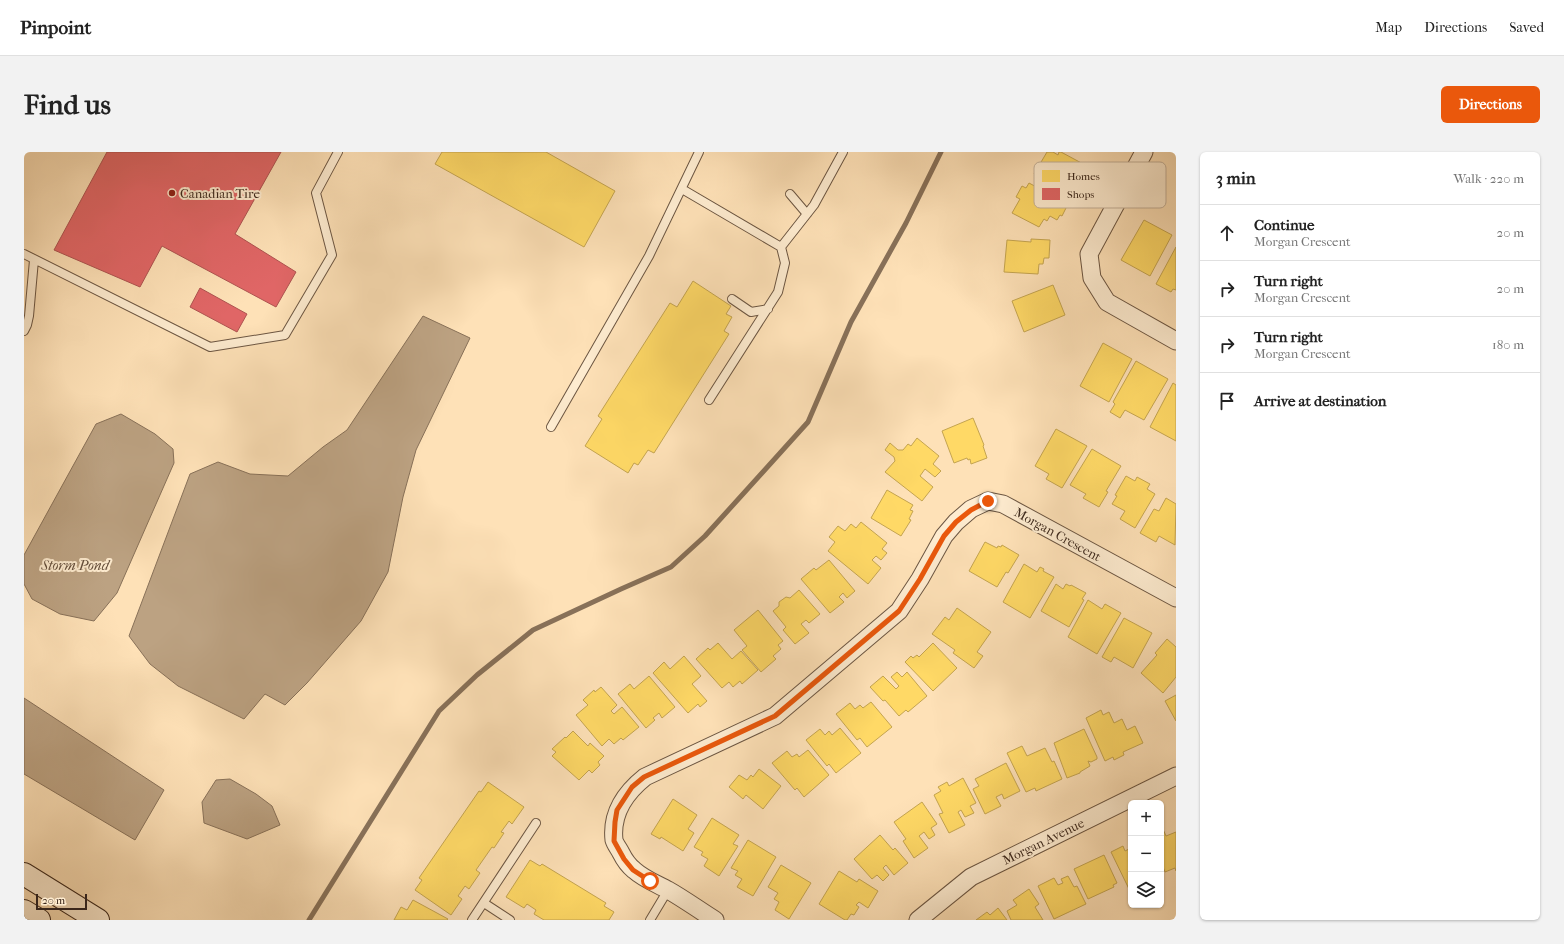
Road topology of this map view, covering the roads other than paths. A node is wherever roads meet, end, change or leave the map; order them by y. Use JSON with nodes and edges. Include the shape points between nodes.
{"nodes":[{"id":1,"x":338,"y":152,"type":"edge"},
{"id":2,"x":699,"y":152,"type":"edge"},
{"id":3,"x":843,"y":152,"type":"edge"},
{"id":4,"x":1144,"y":152,"type":"edge"},
{"id":5,"x":1139,"y":162,"type":"edge"},
{"id":6,"x":682,"y":189,"type":"junction"},
{"id":7,"x":790,"y":194,"type":"dead end"},
{"id":8,"x":1114,"y":208,"type":"edge"},
{"id":9,"x":807,"y":214,"type":"junction"},
{"id":10,"x":781,"y":246,"type":"junction"},
{"id":11,"x":24,"y":254,"type":"edge"},
{"id":12,"x":34,"y":260,"type":"junction"},
{"id":13,"x":27,"y":297,"type":"edge"},
{"id":14,"x":732,"y":299,"type":"dead end"},
{"id":15,"x":768,"y":309,"type":"junction"},
{"id":16,"x":24,"y":332,"type":"edge"},
{"id":17,"x":1176,"y":341,"type":"edge"},
{"id":18,"x":709,"y":400,"type":"dead end"},
{"id":19,"x":551,"y":427,"type":"dead end"},
{"id":20,"x":1176,"y":598,"type":"edge"},
{"id":21,"x":1176,"y":776,"type":"edge"},
{"id":22,"x":536,"y":823,"type":"dead end"},
{"id":23,"x":24,"y":874,"type":"edge"},
{"id":24,"x":668,"y":890,"type":"junction"},
{"id":25,"x":484,"y":903,"type":"junction"},
{"id":26,"x":24,"y":911,"type":"edge"},
{"id":27,"x":38,"y":920,"type":"edge"},
{"id":28,"x":98,"y":920,"type":"edge"},
{"id":29,"x":472,"y":920,"type":"edge"},
{"id":30,"x":510,"y":920,"type":"edge"},
{"id":31,"x":650,"y":920,"type":"edge"},
{"id":32,"x":715,"y":920,"type":"edge"},
{"id":33,"x":918,"y":920,"type":"edge"}],
"edges":[{"from":1,"to":12,"type":"lane","via":[[316,193],[332,255],[285,335],[210,347]]},
{"from":2,"to":6,"type":"lane"},
{"from":3,"to":9,"type":"lane"},
{"from":4,"to":5,"type":"street"},
{"from":6,"to":10,"type":"lane"},
{"from":6,"to":19,"type":"lane","via":[[648,256]]},
{"from":7,"to":9,"type":"lane"},
{"from":8,"to":17,"type":"street","via":[[1089,254],[1092,278],[1107,302]]},
{"from":9,"to":10,"type":"lane"},
{"from":10,"to":15,"type":"lane","via":[[786,263],[778,292]]},
{"from":11,"to":12,"type":"lane"},
{"from":12,"to":13,"type":"lane"},
{"from":13,"to":16,"type":"lane","via":[[29,316]]},
{"from":14,"to":15,"type":"lane","via":[[751,312]]},
{"from":15,"to":18,"type":"lane"},
{"from":20,"to":24,"type":"street","name":"Morgan Crescent","via":[[1003,504],[988,501],[971,510],[944,536],[899,611],[775,716],[644,777],[632,787],[617,810],[614,841],[633,870]]},
{"from":21,"to":33,"type":"street","name":"Morgan Avenue","via":[[971,877]]},
{"from":22,"to":25,"type":"lane"},
{"from":23,"to":28,"type":"main road"},
{"from":24,"to":31,"type":"lane"},
{"from":24,"to":32,"type":"street","name":"Morgan Crescent"},
{"from":25,"to":29,"type":"lane"},
{"from":25,"to":30,"type":"lane"},
{"from":26,"to":27,"type":"main road"}]}
